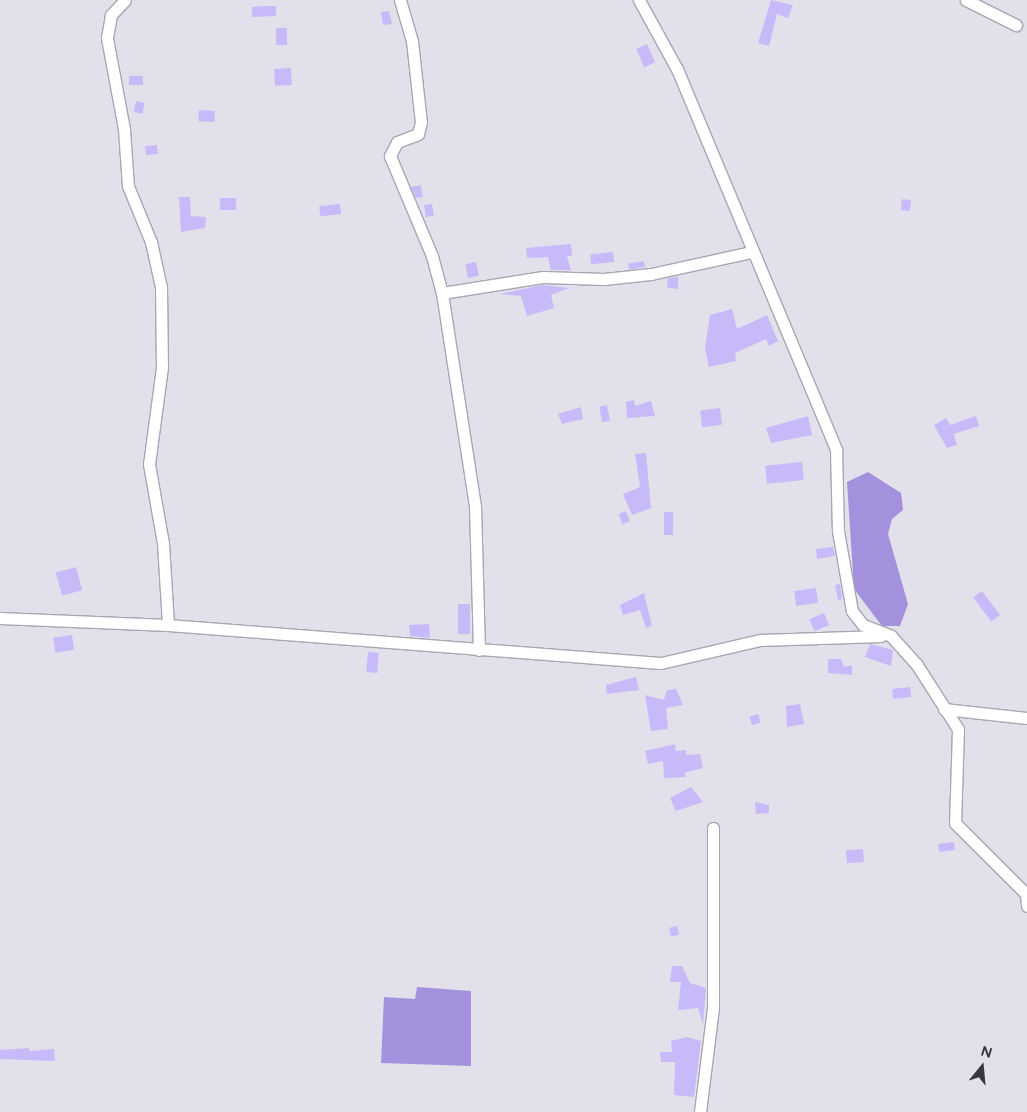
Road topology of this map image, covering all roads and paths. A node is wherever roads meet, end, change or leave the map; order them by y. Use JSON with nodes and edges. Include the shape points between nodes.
{"nodes":[{"id":1,"x":125,"y":0,"type":"edge"},
{"id":2,"x":400,"y":0,"type":"edge"},
{"id":3,"x":639,"y":0,"type":"edge"},
{"id":4,"x":966,"y":0,"type":"edge"},
{"id":5,"x":1016,"y":25,"type":"dead end"},
{"id":6,"x":751,"y":252,"type":"junction"},
{"id":7,"x":442,"y":293,"type":"junction"},
{"id":8,"x":0,"y":618,"type":"edge"},
{"id":9,"x":168,"y":625,"type":"junction"},
{"id":10,"x":891,"y":636,"type":"junction"},
{"id":11,"x":479,"y":650,"type":"junction"},
{"id":12,"x":944,"y":709,"type":"junction"},
{"id":13,"x":1027,"y":718,"type":"edge"},
{"id":14,"x":713,"y":828,"type":"dead end"},
{"id":15,"x":1027,"y":898,"type":"edge"},
{"id":16,"x":700,"y":1112,"type":"edge"}],
"edges":[{"from":1,"to":9,"type":"street","via":[[111,15],[107,38],[124,129],[128,186],[151,242],[161,286],[162,367],[149,464],[163,543]]},
{"from":2,"to":7,"type":"street","via":[[412,41],[421,122],[418,134],[397,142],[390,156],[432,256]]},
{"from":3,"to":6,"type":"street","via":[[677,69]]},
{"from":4,"to":5,"type":"street"},
{"from":6,"to":7,"type":"street","via":[[651,274],[604,279],[543,277]]},
{"from":6,"to":10,"type":"street","via":[[836,450],[838,531],[852,612],[863,625]]},
{"from":7,"to":11,"type":"street","via":[[474,506]]},
{"from":8,"to":9,"type":"street"},
{"from":9,"to":11,"type":"street"},
{"from":10,"to":11,"type":"street","via":[[788,636],[661,663]]},
{"from":10,"to":12,"type":"street","via":[[917,665]]},
{"from":12,"to":13,"type":"street"},
{"from":12,"to":15,"type":"street","via":[[958,729],[955,823]]},
{"from":14,"to":16,"type":"street","via":[[713,1008]]}]}
